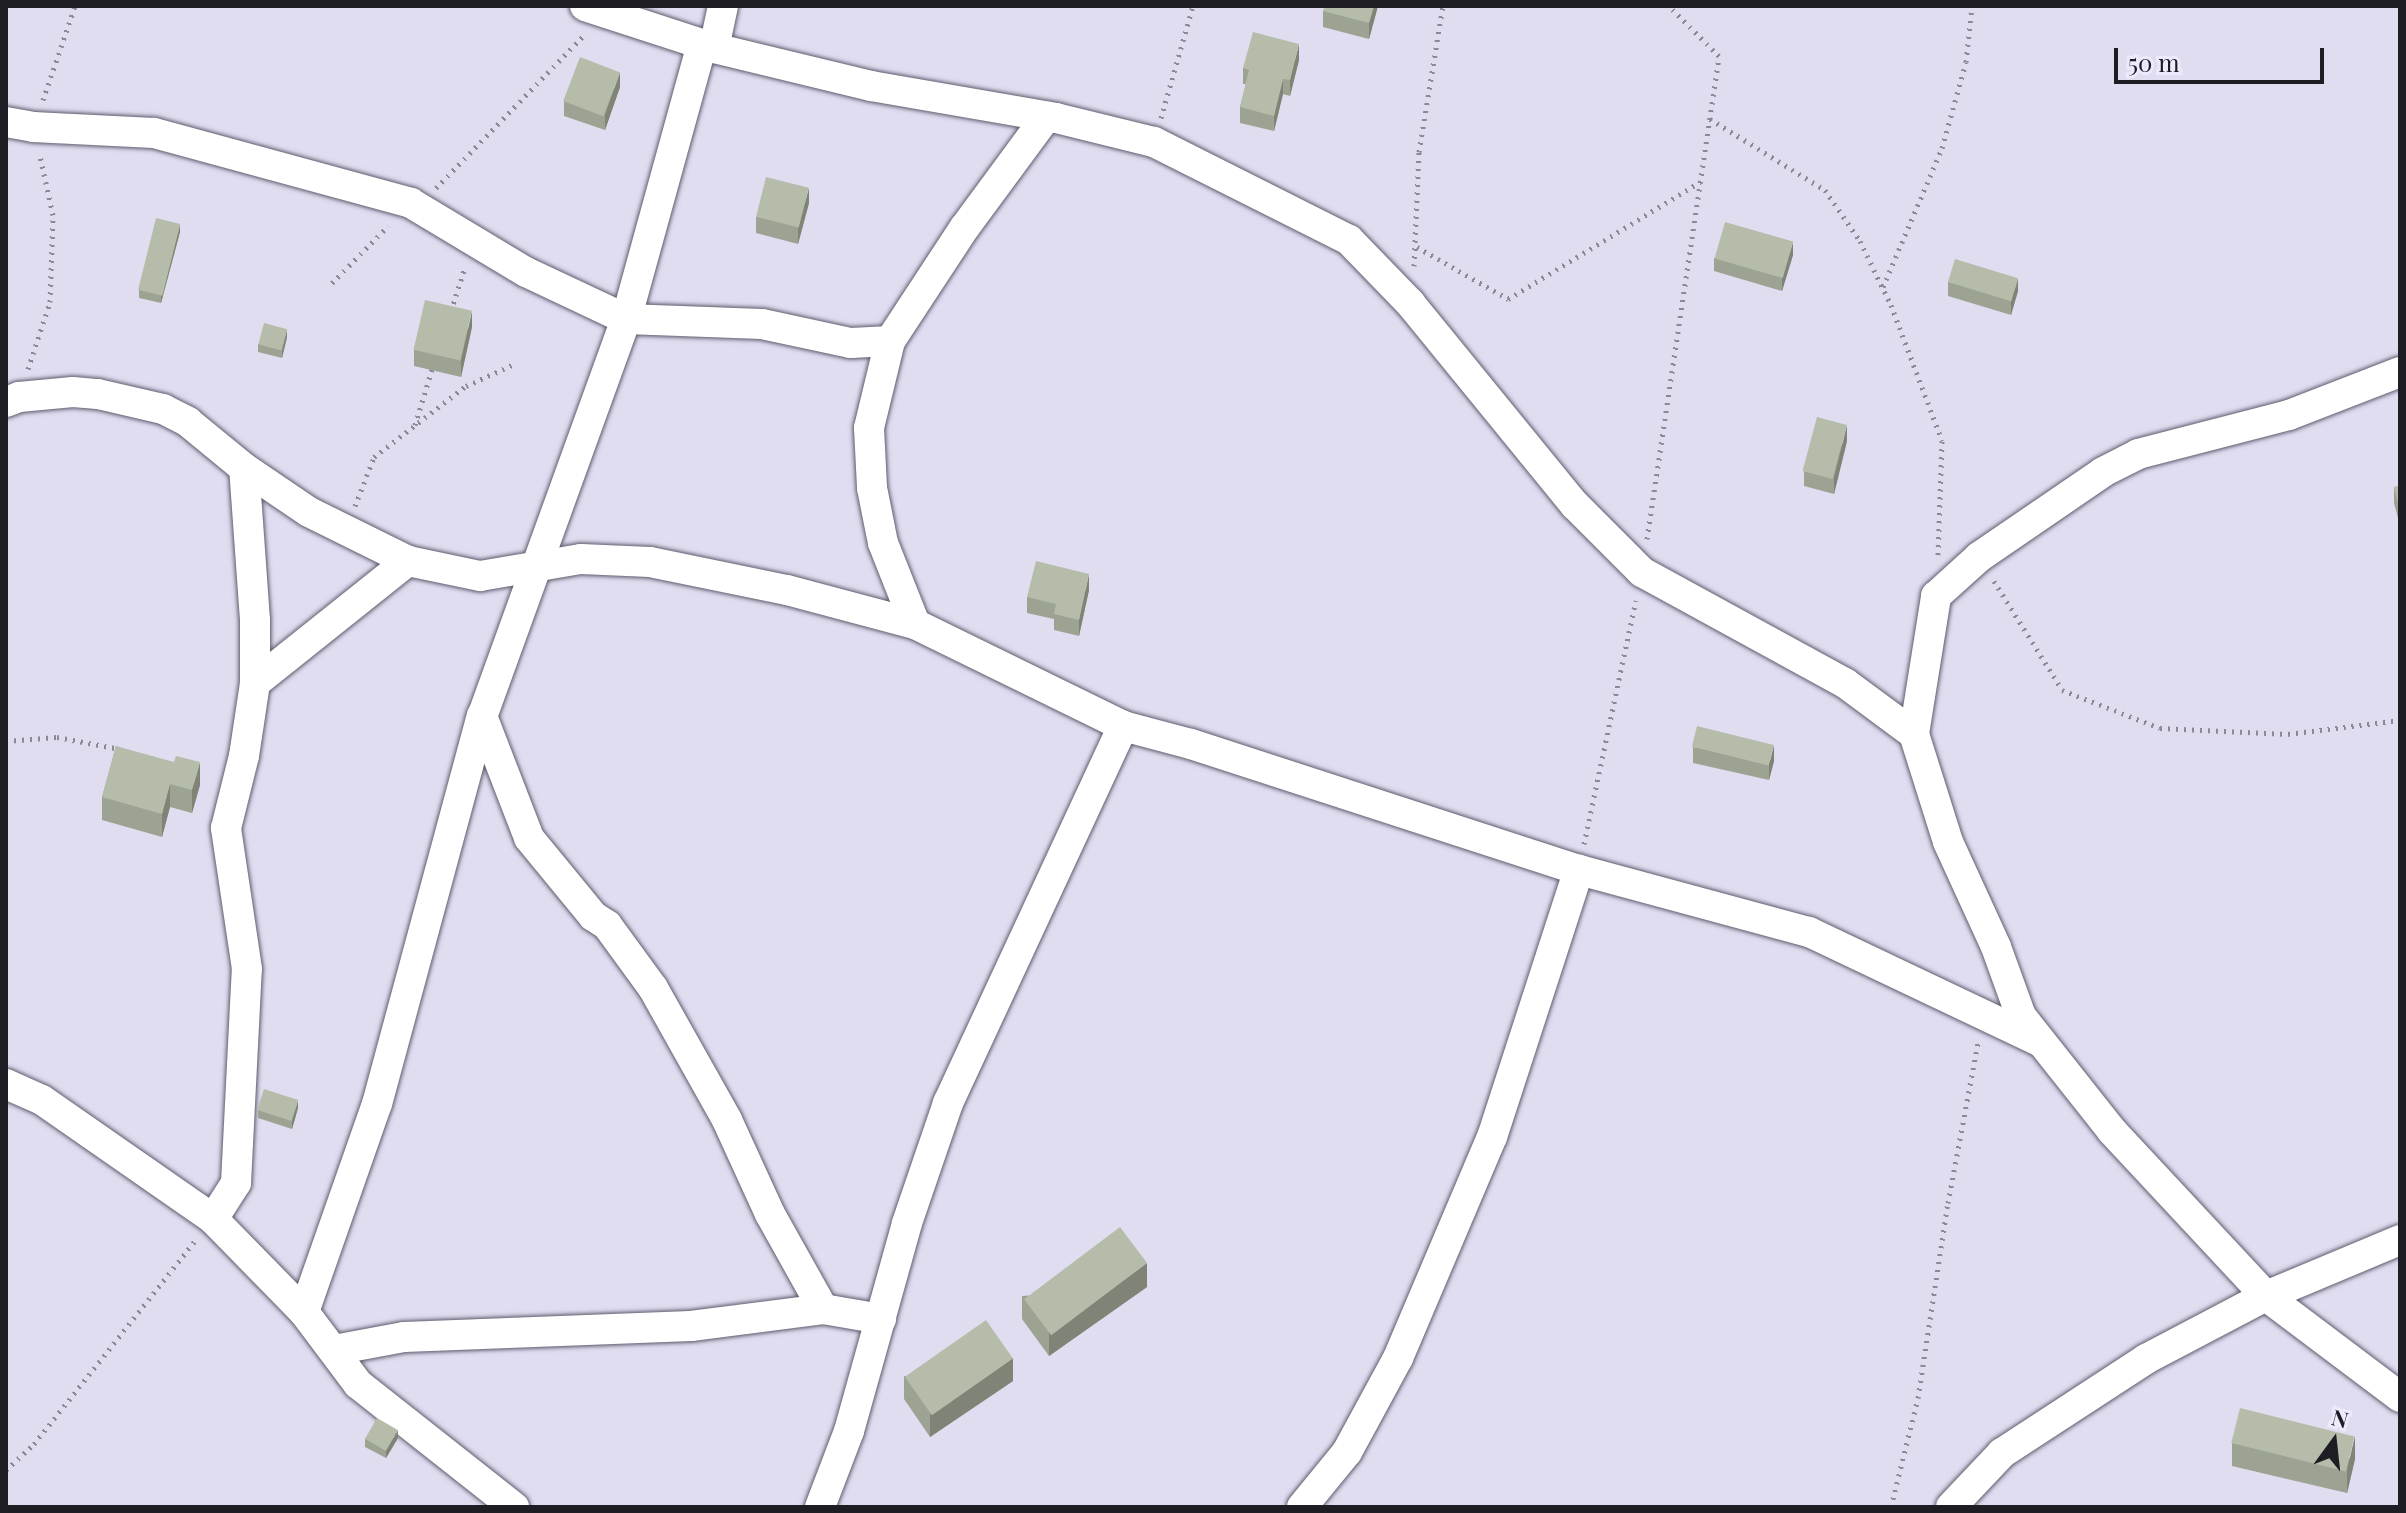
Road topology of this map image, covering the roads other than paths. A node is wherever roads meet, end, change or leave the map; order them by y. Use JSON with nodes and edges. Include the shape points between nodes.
{"nodes":[{"id":1,"x":723,"y":6,"type":"edge"},
{"id":2,"x":595,"y":10,"type":"edge"},
{"id":3,"x":708,"y":46,"type":"junction"},
{"id":4,"x":1046,"y":117,"type":"junction"},
{"id":5,"x":20,"y":125,"type":"edge"},
{"id":6,"x":626,"y":319,"type":"junction"},
{"id":7,"x":890,"y":341,"type":"junction"},
{"id":8,"x":2400,"y":372,"type":"edge"},
{"id":9,"x":12,"y":399,"type":"edge"},
{"id":10,"x":244,"y":468,"type":"junction"},
{"id":11,"x":408,"y":561,"type":"junction"},
{"id":12,"x":537,"y":566,"type":"junction"},
{"id":13,"x":915,"y":624,"type":"junction"},
{"id":14,"x":255,"y":683,"type":"junction"},
{"id":15,"x":482,"y":716,"type":"junction"},
{"id":16,"x":1123,"y":726,"type":"junction"},
{"id":17,"x":1914,"y":734,"type":"junction"},
{"id":18,"x":1579,"y":870,"type":"junction"},
{"id":19,"x":2042,"y":1042,"type":"junction"},
{"id":20,"x":6,"y":1084,"type":"edge"},
{"id":21,"x":213,"y":1219,"type":"junction"},
{"id":22,"x":2400,"y":1240,"type":"edge"},
{"id":23,"x":2266,"y":1296,"type":"junction"},
{"id":24,"x":823,"y":1309,"type":"junction"},
{"id":25,"x":304,"y":1312,"type":"junction"},
{"id":26,"x":881,"y":1319,"type":"junction"},
{"id":27,"x":334,"y":1350,"type":"junction"},
{"id":28,"x":2400,"y":1397,"type":"edge"},
{"id":29,"x":514,"y":1507,"type":"edge"},
{"id":30,"x":820,"y":1507,"type":"edge"},
{"id":31,"x":1302,"y":1507,"type":"edge"},
{"id":32,"x":1951,"y":1507,"type":"edge"}],
"edges":[{"from":1,"to":3,"type":"street"},
{"from":2,"to":3,"type":"street"},
{"from":3,"to":4,"type":"street","via":[[871,86]]},
{"from":3,"to":6,"type":"street"},
{"from":4,"to":7,"type":"street"},
{"from":4,"to":17,"type":"street","via":[[1154,142],[1349,240],[1410,303],[1575,505],[1642,572],[1845,683]]},
{"from":5,"to":6,"type":"street","via":[[154,133],[411,203],[526,272]]},
{"from":6,"to":7,"type":"street","via":[[743,322],[851,343]]},
{"from":6,"to":12,"type":"street"},
{"from":7,"to":13,"type":"street","via":[[869,428],[872,488],[883,543]]},
{"from":8,"to":17,"type":"street","via":[[2289,415],[2138,454],[1979,557],[1936,596]]},
{"from":9,"to":10,"type":"street","via":[[98,394],[163,409],[188,422]]},
{"from":10,"to":11,"type":"street","via":[[309,512]]},
{"from":10,"to":14,"type":"street"},
{"from":11,"to":12,"type":"street","via":[[480,576]]},
{"from":11,"to":14,"type":"street"},
{"from":12,"to":13,"type":"street","via":[[610,557],[650,562]]},
{"from":12,"to":15,"type":"street"},
{"from":13,"to":16,"type":"street"},
{"from":14,"to":21,"type":"street","via":[[226,828],[247,969],[238,1160],[236,1183]]},
{"from":15,"to":24,"type":"street","via":[[529,838],[593,916],[607,925],[653,988]]},
{"from":15,"to":25,"type":"street","via":[[377,1104]]},
{"from":16,"to":18,"type":"street"},
{"from":16,"to":26,"type":"street","via":[[948,1103]]},
{"from":17,"to":19,"type":"street","via":[[1948,842],[2021,1016]]},
{"from":18,"to":19,"type":"street","via":[[1809,932]]},
{"from":18,"to":31,"type":"street","via":[[1492,1137],[1398,1358],[1347,1452]]},
{"from":19,"to":23,"type":"street","via":[[2112,1131]]},
{"from":20,"to":21,"type":"street","via":[[42,1100]]},
{"from":21,"to":25,"type":"street"},
{"from":22,"to":23,"type":"street"},
{"from":23,"to":28,"type":"street"},
{"from":23,"to":32,"type":"street","via":[[2146,1359],[2002,1453]]},
{"from":24,"to":26,"type":"street"},
{"from":24,"to":27,"type":"street","via":[[691,1326],[418,1336]]},
{"from":25,"to":27,"type":"street"},
{"from":26,"to":30,"type":"street","via":[[849,1431]]},
{"from":27,"to":29,"type":"street","via":[[358,1384]]}]}
